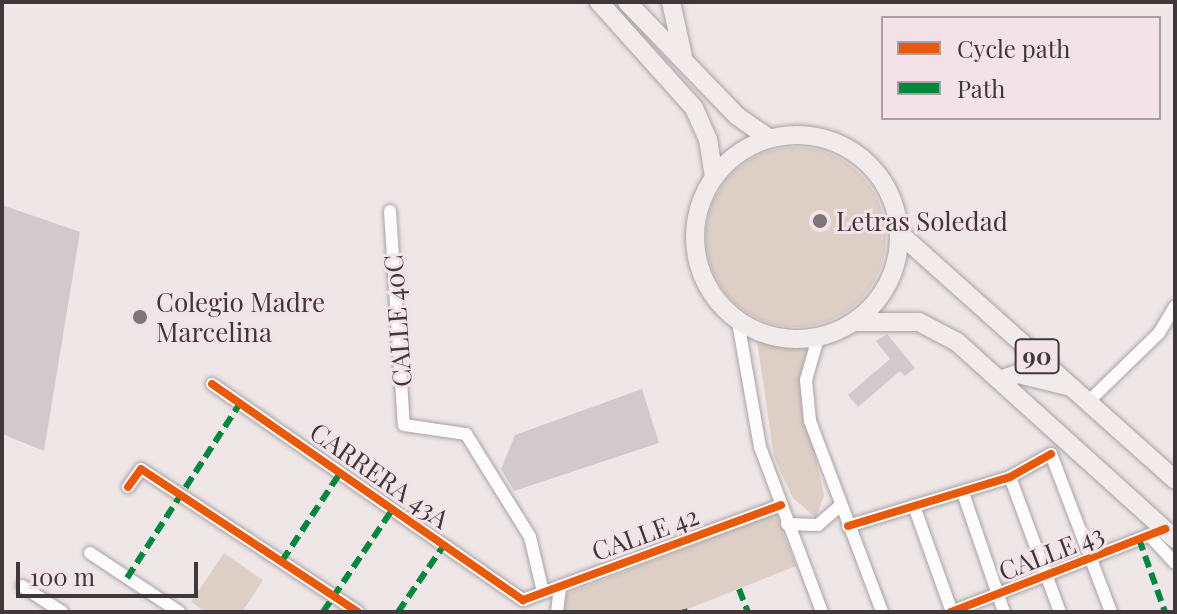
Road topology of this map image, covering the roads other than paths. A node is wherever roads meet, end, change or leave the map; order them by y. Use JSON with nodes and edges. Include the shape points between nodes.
{"nodes":[{"id":1,"x":599,"y":2,"type":"edge"},
{"id":2,"x":627,"y":2,"type":"edge"},
{"id":3,"x":671,"y":2,"type":"edge"},
{"id":4,"x":685,"y":62,"type":"junction"},
{"id":5,"x":769,"y":138,"type":"junction"},
{"id":6,"x":714,"y":177,"type":"junction"},
{"id":7,"x":390,"y":211,"type":"dead end"},
{"id":8,"x":899,"y":233,"type":"junction"},
{"id":9,"x":1175,"y":306,"type":"edge"},
{"id":10,"x":738,"y":322,"type":"junction"},
{"id":11,"x":853,"y":323,"type":"junction"},
{"id":12,"x":818,"y":338,"type":"junction"},
{"id":13,"x":999,"y":380,"type":"junction"},
{"id":14,"x":212,"y":384,"type":"dead end"},
{"id":15,"x":1071,"y":387,"type":"junction"},
{"id":16,"x":1088,"y":402,"type":"junction"},
{"id":17,"x":1058,"y":435,"type":"junction"},
{"id":18,"x":1051,"y":454,"type":"junction"},
{"id":19,"x":1010,"y":477,"type":"junction"},
{"id":20,"x":1175,"y":480,"type":"edge"},
{"id":21,"x":128,"y":487,"type":"dead end"},
{"id":22,"x":963,"y":493,"type":"junction"},
{"id":23,"x":781,"y":505,"type":"junction"},
{"id":24,"x":841,"y":505,"type":"junction"},
{"id":25,"x":914,"y":506,"type":"junction"},
{"id":26,"x":787,"y":524,"type":"junction"},
{"id":27,"x":848,"y":526,"type":"junction"},
{"id":28,"x":1163,"y":534,"type":"edge"},
{"id":29,"x":90,"y":553,"type":"dead end"},
{"id":30,"x":1091,"y":558,"type":"junction"},
{"id":31,"x":1175,"y":563,"type":"edge"},
{"id":32,"x":1046,"y":575,"type":"junction"},
{"id":33,"x":22,"y":586,"type":"dead end"},
{"id":34,"x":560,"y":586,"type":"junction"},
{"id":35,"x":543,"y":592,"type":"junction"},
{"id":36,"x":997,"y":594,"type":"junction"},
{"id":37,"x":523,"y":600,"type":"joint"},
{"id":38,"x":62,"y":612,"type":"edge"},
{"id":39,"x":179,"y":612,"type":"edge"},
{"id":40,"x":358,"y":612,"type":"edge"},
{"id":41,"x":557,"y":612,"type":"edge"},
{"id":42,"x":822,"y":612,"type":"edge"},
{"id":43,"x":882,"y":612,"type":"edge"},
{"id":44,"x":952,"y":612,"type":"edge"},
{"id":45,"x":1004,"y":612,"type":"edge"},
{"id":46,"x":1060,"y":612,"type":"edge"},
{"id":47,"x":1111,"y":612,"type":"edge"}],
"edges":[{"from":1,"to":6,"type":"highway","via":[[694,108],[708,139]]},
{"from":2,"to":4,"type":"highway"},
{"from":3,"to":4,"type":"highway"},
{"from":4,"to":5,"type":"highway"},
{"from":5,"to":6,"type":"highway","number":"90","via":[[738,153]]},
{"from":5,"to":8,"type":"highway","number":"90","via":[[814,136],[857,154],[887,189]]},
{"from":6,"to":10,"type":"highway","number":"90","via":[[697,214],[696,255],[711,292]]},
{"from":7,"to":35,"type":"street","name":"CALLE 40C","via":[[408,430],[460,429],[466,434],[530,537]]},
{"from":8,"to":11,"type":"highway","number":"90","via":[[887,284]]},
{"from":8,"to":15,"type":"highway","number":"90"},
{"from":9,"to":16,"type":"street","via":[[1159,333]]},
{"from":10,"to":12,"type":"highway","number":"90","via":[[777,338]]},
{"from":10,"to":23,"type":"street","via":[[751,414]]},
{"from":11,"to":12,"type":"highway","number":"90"},
{"from":11,"to":13,"type":"highway","number":"90","via":[[899,318],[938,329]]},
{"from":12,"to":24,"type":"street","via":[[806,397]]},
{"from":13,"to":15,"type":"highway","via":[[1018,374]]},
{"from":13,"to":17,"type":"highway","number":"90"},
{"from":14,"to":37,"type":"street","name":"CARRERA 43A"},
{"from":15,"to":16,"type":"highway","number":"90"},
{"from":16,"to":20,"type":"highway","number":"90"},
{"from":17,"to":18,"type":"street"},
{"from":17,"to":28,"type":"highway","number":"90"},
{"from":18,"to":19,"type":"street"},
{"from":18,"to":30,"type":"street"},
{"from":19,"to":22,"type":"street"},
{"from":19,"to":32,"type":"street"},
{"from":21,"to":40,"type":"street","via":[[141,469]]},
{"from":22,"to":25,"type":"street"},
{"from":22,"to":36,"type":"street"},
{"from":23,"to":26,"type":"street"},
{"from":23,"to":34,"type":"street","name":"CALLE 42"},
{"from":24,"to":26,"type":"street","via":[[818,525]]},
{"from":24,"to":27,"type":"street"},
{"from":25,"to":27,"type":"street"},
{"from":25,"to":44,"type":"street"},
{"from":26,"to":42,"type":"street"},
{"from":27,"to":43,"type":"street"},
{"from":28,"to":30,"type":"street","name":"CALLE 43"},
{"from":28,"to":31,"type":"street"},
{"from":29,"to":39,"type":"street"},
{"from":30,"to":32,"type":"street","name":"CALLE 43"},
{"from":30,"to":47,"type":"street"},
{"from":32,"to":36,"type":"street","name":"CALLE 43"},
{"from":32,"to":46,"type":"street"},
{"from":33,"to":38,"type":"street"},
{"from":34,"to":35,"type":"street","name":"CALLE 42"},
{"from":34,"to":41,"type":"street"},
{"from":35,"to":37,"type":"street","name":"CALLE 42"},
{"from":36,"to":44,"type":"street","name":"CALLE 43"},
{"from":36,"to":45,"type":"street"}]}
